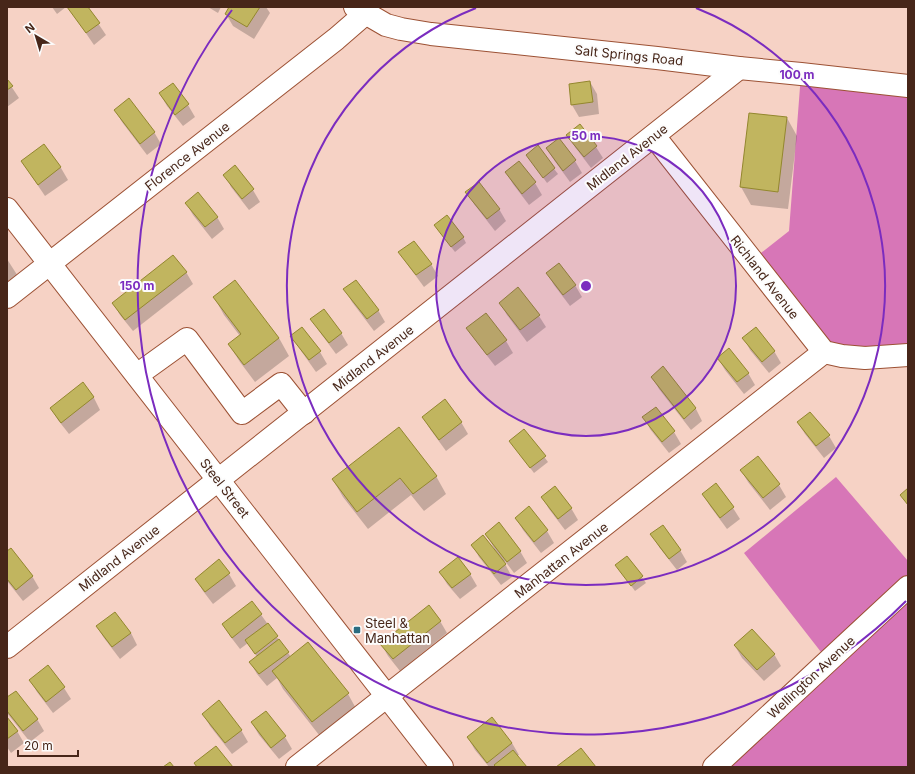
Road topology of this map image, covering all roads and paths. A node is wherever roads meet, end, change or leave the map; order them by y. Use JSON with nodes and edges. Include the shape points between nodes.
{"nodes":[{"id":1,"x":360,"y":10,"type":"edge"},
{"id":2,"x":739,"y":68,"type":"junction"},
{"id":3,"x":908,"y":86,"type":"edge"},
{"id":4,"x":654,"y":136,"type":"junction"},
{"id":5,"x":7,"y":209,"type":"edge"},
{"id":6,"x":50,"y":264,"type":"junction"},
{"id":7,"x":7,"y":297,"type":"edge"},
{"id":8,"x":824,"y":352,"type":"junction"},
{"id":9,"x":908,"y":355,"type":"edge"},
{"id":10,"x":137,"y":375,"type":"junction"},
{"id":11,"x":304,"y":413,"type":"junction"},
{"id":12,"x":219,"y":480,"type":"junction"},
{"id":13,"x":908,"y":586,"type":"edge"},
{"id":14,"x":7,"y":646,"type":"edge"},
{"id":15,"x":387,"y":696,"type":"junction"},
{"id":16,"x":297,"y":767,"type":"edge"},
{"id":17,"x":442,"y":767,"type":"edge"},
{"id":18,"x":714,"y":767,"type":"edge"}],
"edges":[{"from":1,"to":2,"type":"street","name":"Salt Springs Road","via":[[386,25],[431,34]]},
{"from":1,"to":6,"type":"street","name":"Florence Avenue","via":[[336,39]]},
{"from":2,"to":3,"type":"street","name":"Salt Springs Road"},
{"from":2,"to":4,"type":"street","name":"Midland Avenue"},
{"from":4,"to":8,"type":"street","name":"Richland Avenue"},
{"from":4,"to":11,"type":"street","name":"Midland Avenue"},
{"from":5,"to":6,"type":"street","name":"Steel Street"},
{"from":6,"to":7,"type":"street","name":"Florence Avenue"},
{"from":6,"to":10,"type":"street","name":"Steel Street"},
{"from":8,"to":9,"type":"street","via":[[865,358]]},
{"from":8,"to":15,"type":"street","name":"Manhattan Avenue"},
{"from":10,"to":11,"type":"street","via":[[187,339],[242,413],[281,384]]},
{"from":10,"to":12,"type":"street","name":"Steel Street"},
{"from":11,"to":12,"type":"street","name":"Midland Avenue"},
{"from":12,"to":14,"type":"street","name":"Midland Avenue"},
{"from":12,"to":15,"type":"street","name":"Steel Street"},
{"from":13,"to":18,"type":"street","name":"Wellington Avenue"},
{"from":15,"to":16,"type":"street","name":"Manhattan Avenue"},
{"from":15,"to":17,"type":"street","name":"Steel Street"}]}
